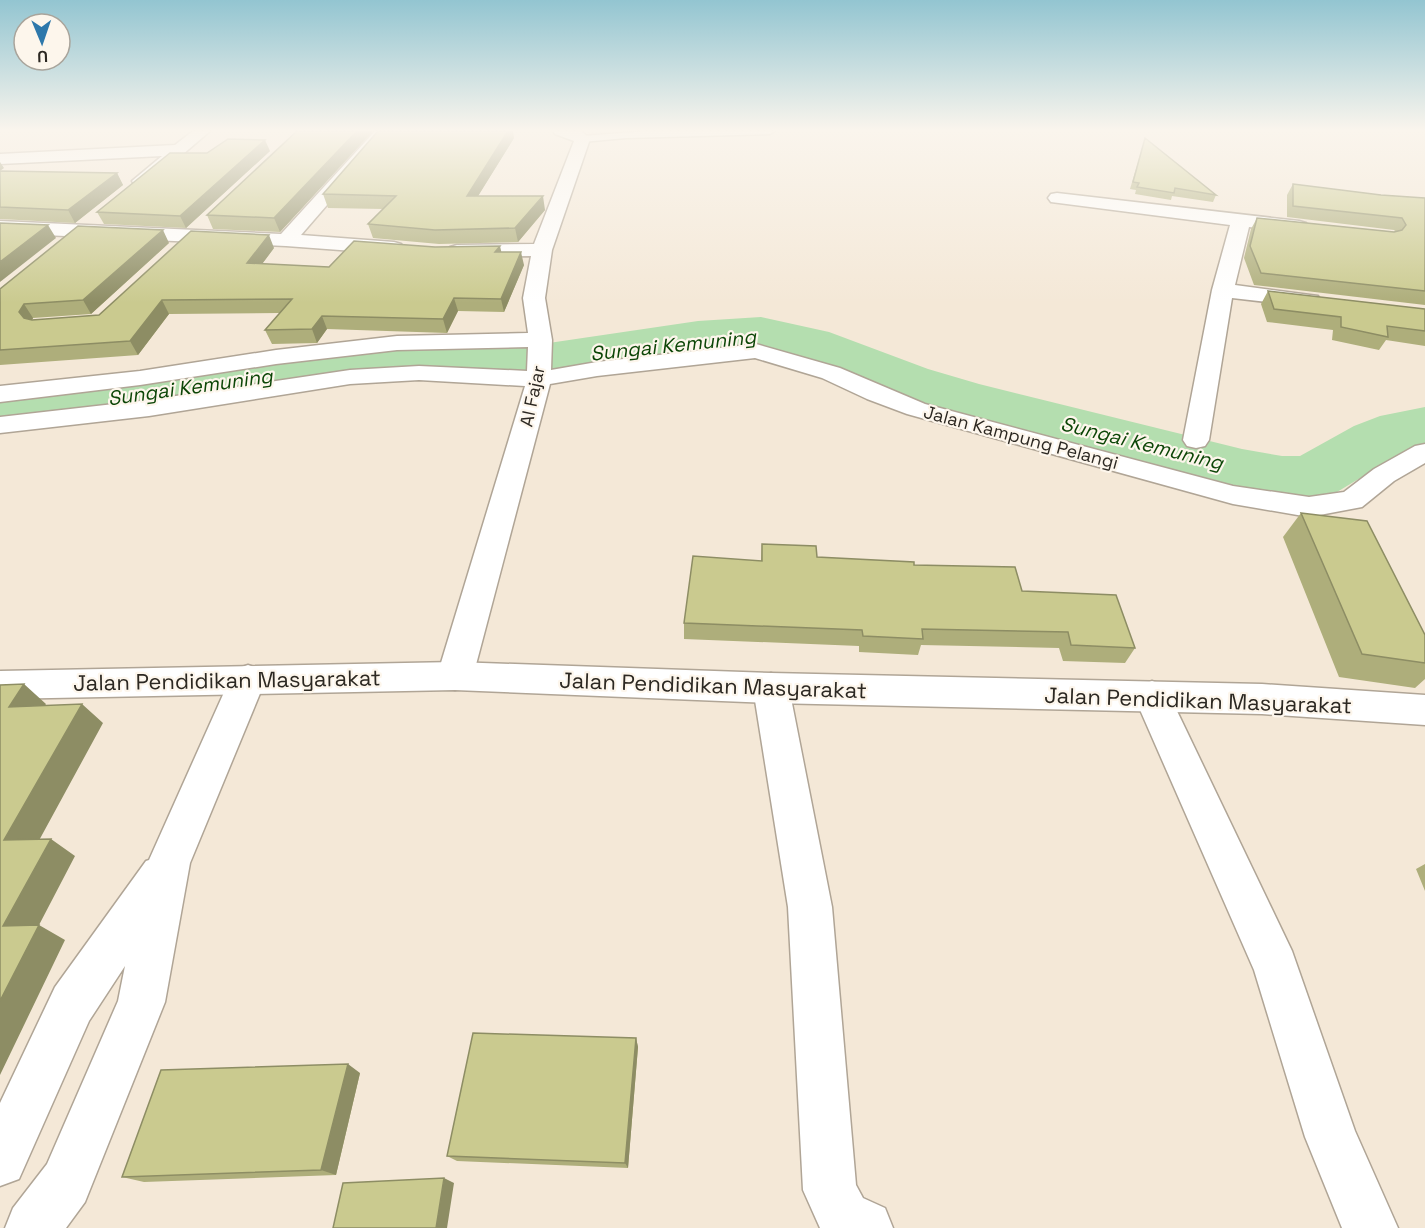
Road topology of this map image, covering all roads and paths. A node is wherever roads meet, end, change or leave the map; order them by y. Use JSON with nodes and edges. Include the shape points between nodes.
{"nodes":[{"id":1,"x":132,"y":188,"type":"edge"},
{"id":2,"x":332,"y":188,"type":"edge"},
{"id":3,"x":564,"y":188,"type":"edge"},
{"id":4,"x":125,"y":194,"type":"edge"},
{"id":5,"x":1057,"y":198,"type":"dead end"},
{"id":6,"x":99,"y":216,"type":"edge"},
{"id":7,"x":210,"y":220,"type":"edge"},
{"id":8,"x":1241,"y":221,"type":"junction"},
{"id":9,"x":10,"y":228,"type":"edge"},
{"id":10,"x":1319,"y":229,"type":"edge"},
{"id":11,"x":81,"y":231,"type":"junction"},
{"id":12,"x":192,"y":236,"type":"junction"},
{"id":13,"x":286,"y":240,"type":"junction"},
{"id":14,"x":0,"y":243,"type":"edge"},
{"id":15,"x":416,"y":250,"type":"edge"},
{"id":16,"x":542,"y":250,"type":"junction"},
{"id":17,"x":176,"y":252,"type":"edge"},
{"id":18,"x":439,"y":252,"type":"edge"},
{"id":19,"x":54,"y":253,"type":"edge"},
{"id":20,"x":1222,"y":290,"type":"junction"},
{"id":21,"x":1328,"y":303,"type":"edge"},
{"id":22,"x":540,"y":360,"type":"junction"},
{"id":23,"x":0,"y":394,"type":"edge"},
{"id":24,"x":0,"y":425,"type":"edge"},
{"id":25,"x":1196,"y":440,"type":"dead end"},
{"id":26,"x":1425,"y":452,"type":"edge"},
{"id":27,"x":454,"y":676,"type":"junction"},
{"id":28,"x":248,"y":679,"type":"junction"},
{"id":29,"x":0,"y":685,"type":"edge"},
{"id":30,"x":771,"y":688,"type":"junction"},
{"id":31,"x":1152,"y":696,"type":"junction"},
{"id":32,"x":1425,"y":710,"type":"edge"},
{"id":33,"x":170,"y":863,"type":"junction"},
{"id":34,"x":0,"y":1160,"type":"edge"},
{"id":35,"x":33,"y":1228,"type":"edge"},
{"id":36,"x":865,"y":1228,"type":"edge"},
{"id":37,"x":1370,"y":1228,"type":"edge"}],
"edges":[{"from":1,"to":4,"type":"street"},
{"from":2,"to":13,"type":"street"},
{"from":3,"to":16,"type":"street","name":"Al Fajar"},
{"from":5,"to":8,"type":"street"},
{"from":6,"to":11,"type":"street"},
{"from":7,"to":12,"type":"street"},
{"from":8,"to":10,"type":"street"},
{"from":8,"to":20,"type":"street"},
{"from":9,"to":11,"type":"street"},
{"from":9,"to":14,"type":"street"},
{"from":11,"to":12,"type":"street"},
{"from":11,"to":19,"type":"street"},
{"from":12,"to":13,"type":"street"},
{"from":12,"to":17,"type":"street"},
{"from":13,"to":15,"type":"street"},
{"from":16,"to":18,"type":"street"},
{"from":16,"to":22,"type":"street","name":"Al Fajar","via":[[534,298]]},
{"from":20,"to":21,"type":"street"},
{"from":20,"to":25,"type":"street"},
{"from":22,"to":23,"type":"street","via":[[397,344]]},
{"from":22,"to":24,"type":"street","name":"Jalan Kampung Pelangi","via":[[350,378]]},
{"from":22,"to":26,"type":"street","name":"Jalan Kampung Pelangi","via":[[597,369],[756,351],[831,373],[916,409],[1233,495],[1309,507],[1352,500],[1384,475]]},
{"from":22,"to":27,"type":"street","name":"Al Fajar"},
{"from":27,"to":28,"type":"street","name":"Jalan Pendidikan Masyarakat"},
{"from":27,"to":30,"type":"street","name":"Jalan Pendidikan Masyarakat"},
{"from":28,"to":29,"type":"street","name":"Jalan Pendidikan Masyarakat"},
{"from":28,"to":33,"type":"street"},
{"from":30,"to":31,"type":"street","name":"Jalan Pendidikan Masyarakat"},
{"from":30,"to":36,"type":"street","via":[[810,907],[830,1190],[844,1217]]},
{"from":31,"to":32,"type":"street","name":"Jalan Pendidikan Masyarakat"},
{"from":31,"to":37,"type":"street","via":[[1276,967],[1331,1137]]},
{"from":33,"to":34,"type":"street","via":[[72,1004]]},
{"from":33,"to":35,"type":"street","via":[[141,1002],[66,1183]]}]}
